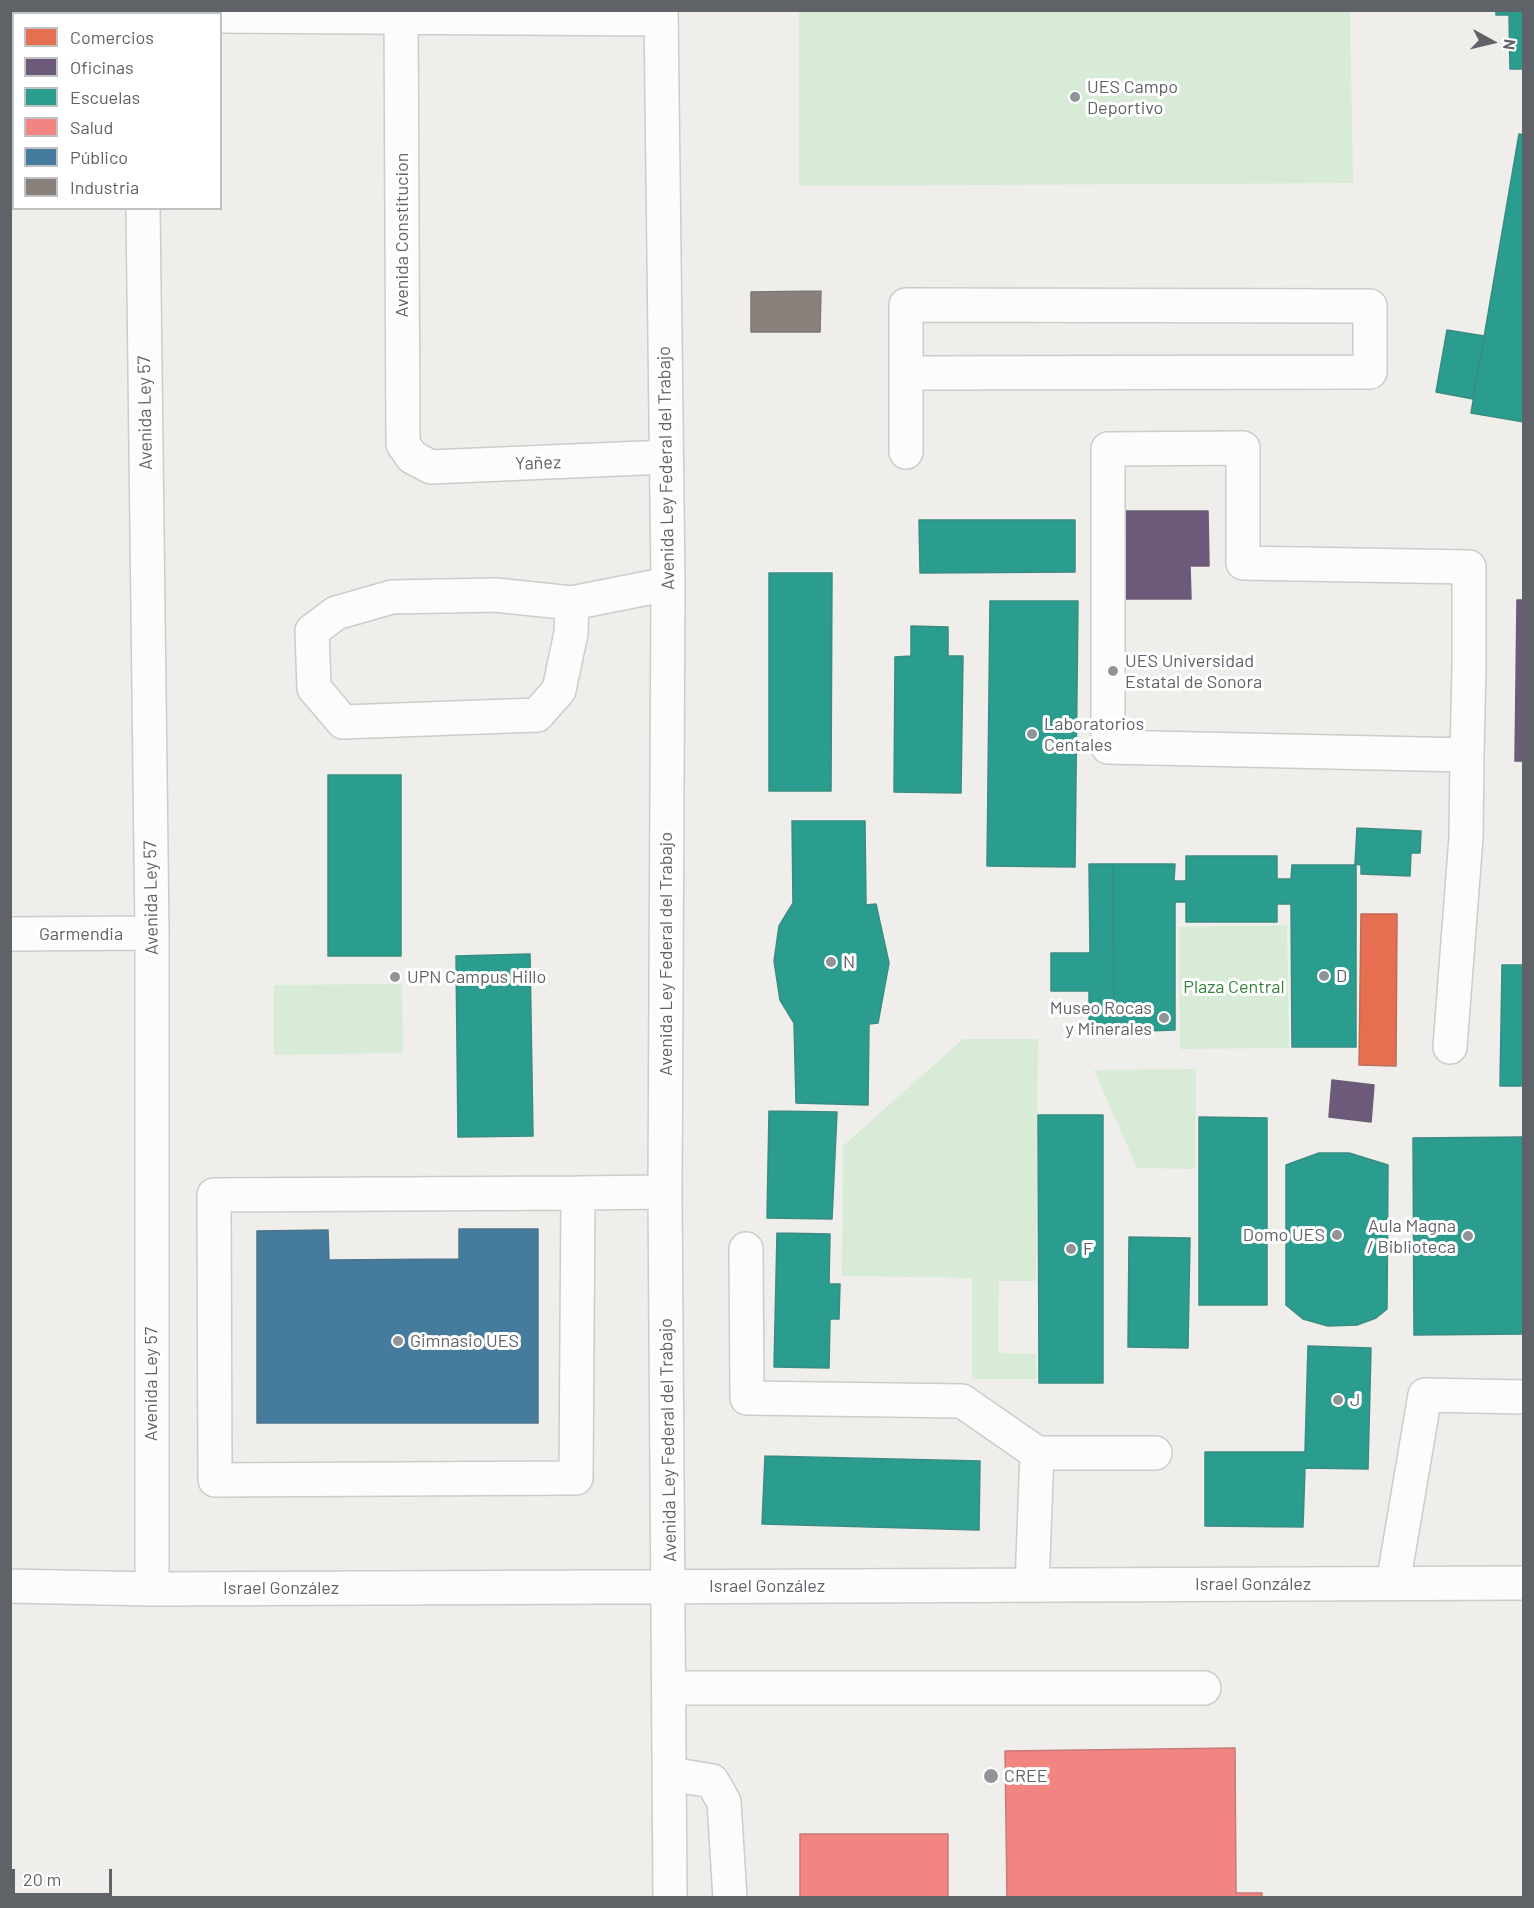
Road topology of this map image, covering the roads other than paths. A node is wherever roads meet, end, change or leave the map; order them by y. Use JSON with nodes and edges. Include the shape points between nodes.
{"nodes":[{"id":1,"x":400,"y":14,"type":"edge"},
{"id":2,"x":661,"y":15,"type":"edge"},
{"id":3,"x":222,"y":16,"type":"edge"},
{"id":4,"x":143,"y":210,"type":"edge"},
{"id":5,"x":906,"y":373,"type":"junction"},
{"id":6,"x":906,"y":452,"type":"dead end"},
{"id":7,"x":412,"y":457,"type":"joint"},
{"id":8,"x":666,"y":457,"type":"junction"},
{"id":9,"x":668,"y":584,"type":"junction"},
{"id":10,"x":572,"y":603,"type":"junction"},
{"id":11,"x":1467,"y":755,"type":"junction"},
{"id":12,"x":152,"y":933,"type":"junction"},
{"id":13,"x":10,"y":934,"type":"edge"},
{"id":14,"x":1450,"y":1047,"type":"dead end"},
{"id":15,"x":665,"y":1192,"type":"junction"},
{"id":16,"x":578,"y":1193,"type":"junction"},
{"id":17,"x":746,"y":1249,"type":"dead end"},
{"id":18,"x":1524,"y":1397,"type":"edge"},
{"id":19,"x":1037,"y":1453,"type":"junction"},
{"id":20,"x":1155,"y":1453,"type":"dead end"},
{"id":21,"x":1524,"y":1583,"type":"edge"},
{"id":22,"x":1393,"y":1584,"type":"junction"},
{"id":23,"x":1032,"y":1585,"type":"junction"},
{"id":24,"x":669,"y":1586,"type":"junction"},
{"id":25,"x":10,"y":1587,"type":"edge"},
{"id":26,"x":152,"y":1588,"type":"junction"},
{"id":27,"x":1204,"y":1688,"type":"dead end"},
{"id":28,"x":670,"y":1689,"type":"junction"},
{"id":29,"x":670,"y":1774,"type":"junction"},
{"id":30,"x":670,"y":1898,"type":"edge"},
{"id":31,"x":730,"y":1898,"type":"edge"}],
"edges":[{"from":1,"to":2,"type":"street"},
{"from":1,"to":3,"type":"street"},
{"from":1,"to":7,"type":"street","name":"Avenida Constitucion","via":[[403,444]]},
{"from":2,"to":8,"type":"street","name":"Avenida Ley Federal del Trabajo"},
{"from":4,"to":12,"type":"street","name":"Avenida Ley 57"},
{"from":5,"to":5,"type":"street","via":[[1370,372],[1370,306],[906,305]]},
{"from":5,"to":6,"type":"street"},
{"from":7,"to":8,"type":"street","name":"Yañez","via":[[430,467]]},
{"from":8,"to":9,"type":"street","name":"Avenida Ley Federal del Trabajo"},
{"from":9,"to":10,"type":"street"},
{"from":9,"to":15,"type":"street","name":"Avenida Ley Federal del Trabajo"},
{"from":10,"to":10,"type":"street","via":[[495,595],[392,597],[336,613],[312,630],[314,688],[343,722],[537,715],[559,690],[571,633]]},
{"from":11,"to":11,"type":"street","via":[[1469,567],[1243,563],[1243,448],[1108,449],[1108,747]]},
{"from":11,"to":14,"type":"street","via":[[1466,837]]},
{"from":12,"to":13,"type":"street","name":"Garmendia"},
{"from":12,"to":26,"type":"street","name":"Avenida Ley 57"},
{"from":15,"to":16,"type":"street"},
{"from":15,"to":24,"type":"street","name":"Avenida Ley Federal del Trabajo"},
{"from":16,"to":16,"type":"street","via":[[576,1478],[215,1480],[214,1195]]},
{"from":17,"to":19,"type":"street","via":[[747,1398],[962,1401]]},
{"from":18,"to":22,"type":"street","via":[[1425,1395]]},
{"from":19,"to":20,"type":"street"},
{"from":19,"to":23,"type":"street"},
{"from":21,"to":22,"type":"street","name":"Israel González"},
{"from":22,"to":23,"type":"street","name":"Israel González"},
{"from":23,"to":24,"type":"street","name":"Israel González"},
{"from":24,"to":26,"type":"street","name":"Israel González"},
{"from":24,"to":28,"type":"street","name":"Avenida Ley Federal del Trabajo"},
{"from":25,"to":26,"type":"street","name":"Israel González"},
{"from":27,"to":28,"type":"street"},
{"from":28,"to":29,"type":"street","name":"Avenida Ley Federal del Trabajo"},
{"from":29,"to":30,"type":"street","name":"Avenida Ley Federal del Trabajo"},
{"from":29,"to":31,"type":"street","via":[[712,1781],[723,1802]]}]}
